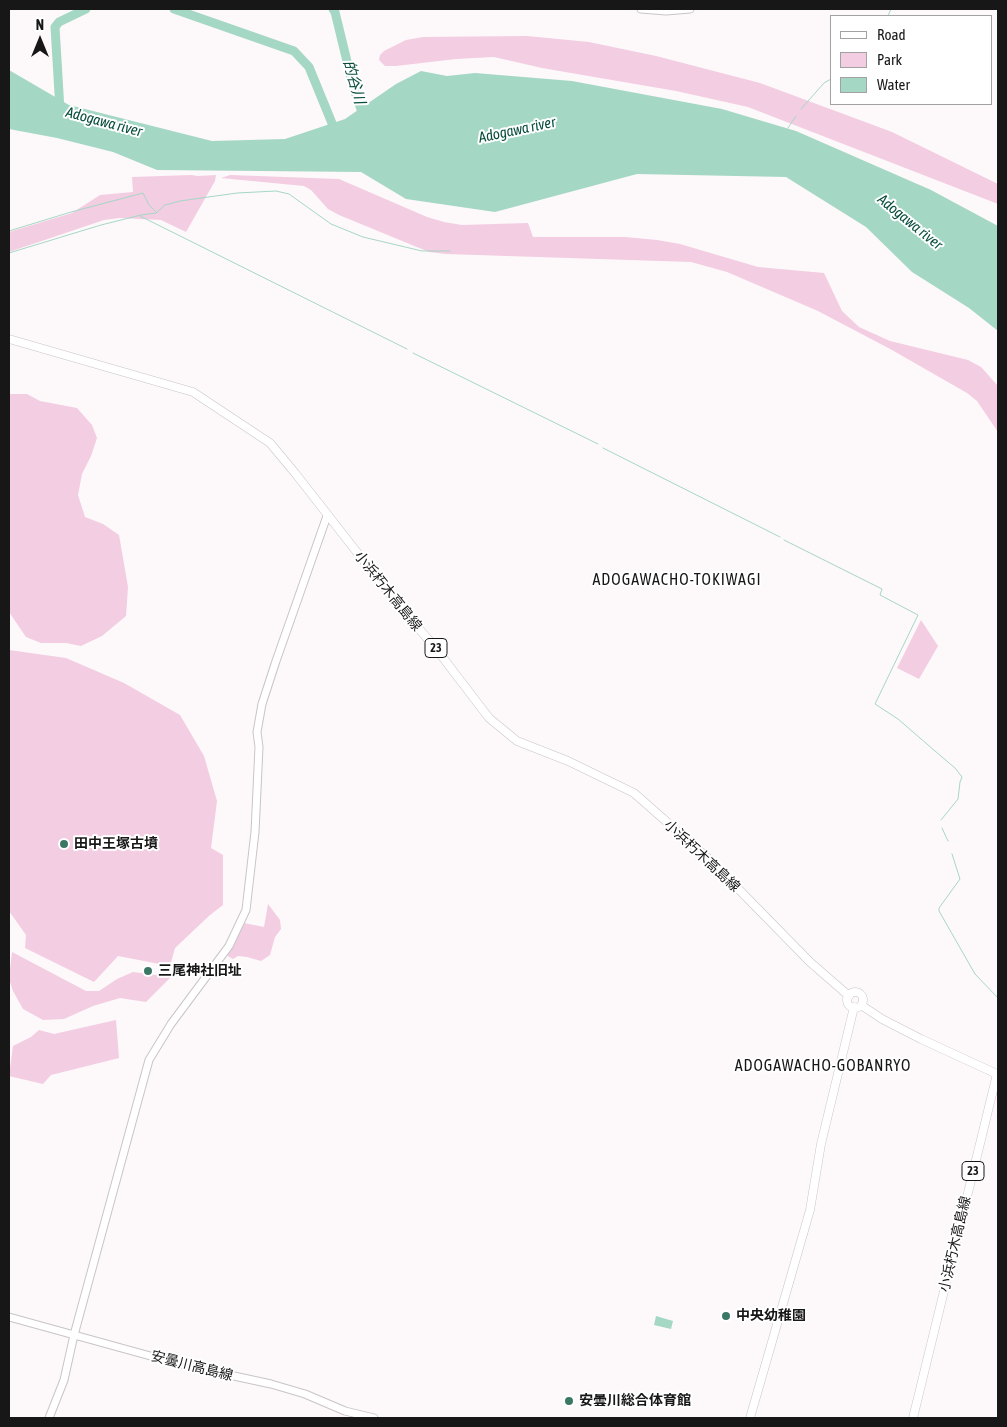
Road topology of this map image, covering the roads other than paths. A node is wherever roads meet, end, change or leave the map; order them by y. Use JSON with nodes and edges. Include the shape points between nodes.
{"nodes":[{"id":1,"x":641,"y":9,"type":"edge"},
{"id":2,"x":690,"y":9,"type":"edge"},
{"id":3,"x":9,"y":340,"type":"edge"},
{"id":4,"x":327,"y":516,"type":"junction"},
{"id":5,"x":848,"y":996,"type":"junction"},
{"id":6,"x":857,"y":1006,"type":"junction"},
{"id":7,"x":998,"y":1072,"type":"edge"},
{"id":8,"x":9,"y":1317,"type":"edge"},
{"id":9,"x":74,"y":1335,"type":"junction"},
{"id":10,"x":49,"y":1418,"type":"edge"},
{"id":11,"x":374,"y":1418,"type":"edge"},
{"id":12,"x":750,"y":1418,"type":"edge"},
{"id":13,"x":913,"y":1418,"type":"edge"}],
"edges":[{"from":1,"to":2,"type":"main road"},
{"from":3,"to":4,"type":"main road","name":"小浜朽木高島線","number":"23","via":[[193,392],[270,444]]},
{"from":4,"to":5,"type":"main road","name":"小浜朽木高島線","number":"23","via":[[489,718],[517,741],[634,792],[710,860]]},
{"from":4,"to":9,"type":"main road","via":[[262,704],[257,732],[255,832],[246,910],[229,946],[171,1024],[149,1060]]},
{"from":5,"to":6,"type":"main road","name":"小浜朽木高島線","number":"23","via":[[848,1003]]},
{"from":5,"to":6,"type":"main road","name":"小浜朽木高島線","number":"23","via":[[860,994],[862,998]]},
{"from":6,"to":7,"type":"main road","name":"小浜朽木高島線","number":"23","via":[[921,1039]]},
{"from":6,"to":12,"type":"main road","via":[[821,1144],[810,1210]]},
{"from":7,"to":13,"type":"main road","name":"小浜朽木高島線","number":"23"},
{"from":8,"to":9,"type":"main road","name":"安曇川高島線"},
{"from":9,"to":10,"type":"main road","via":[[64,1380]]},
{"from":9,"to":11,"type":"main road","name":"安曇川高島線","via":[[184,1365],[271,1384]]}]}
